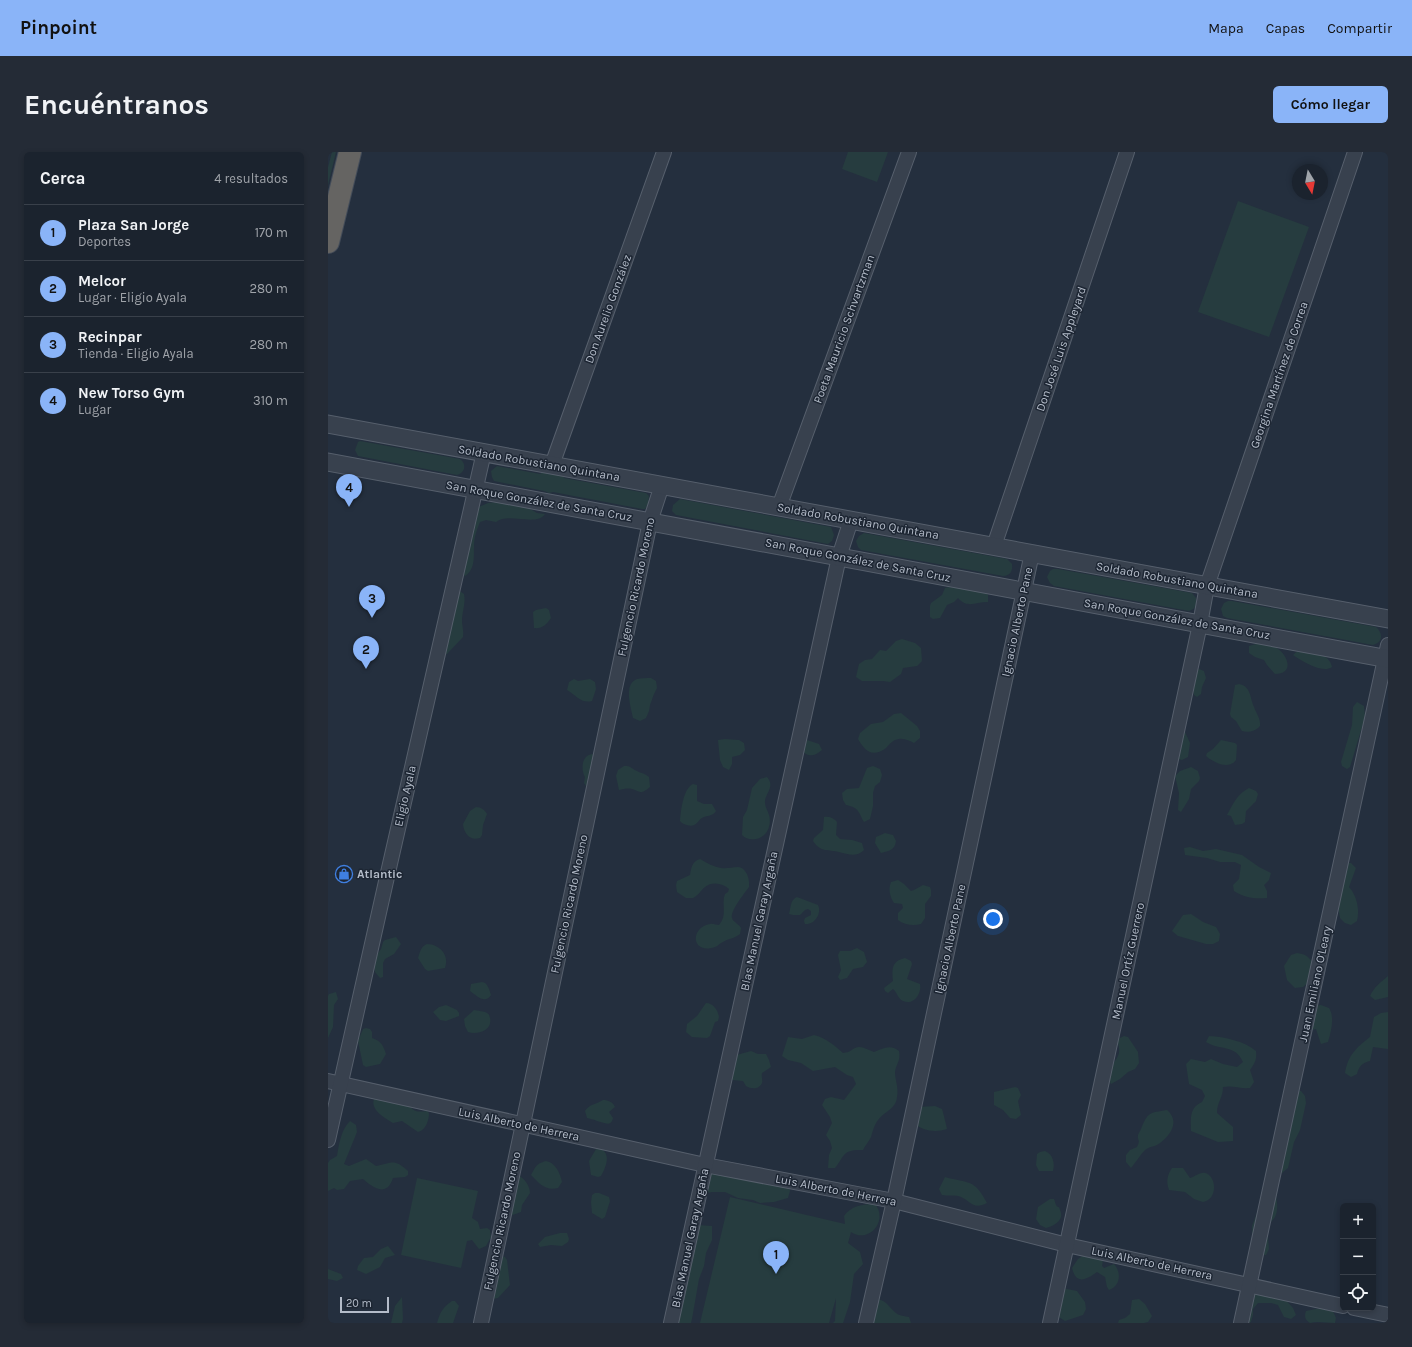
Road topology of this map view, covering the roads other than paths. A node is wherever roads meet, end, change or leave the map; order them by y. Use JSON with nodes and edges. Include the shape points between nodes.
{"nodes":[{"id":1,"x":350,"y":152,"type":"edge"},
{"id":2,"x":664,"y":152,"type":"edge"},
{"id":3,"x":909,"y":152,"type":"edge"},
{"id":4,"x":1127,"y":152,"type":"edge"},
{"id":5,"x":1355,"y":152,"type":"edge"},
{"id":6,"x":328,"y":242,"type":"edge"},
{"id":7,"x":328,"y":424,"type":"edge"},
{"id":8,"x":484,"y":452,"type":"junction"},
{"id":9,"x":328,"y":462,"type":"edge"},
{"id":10,"x":552,"y":465,"type":"junction"},
{"id":11,"x":662,"y":485,"type":"junction"},
{"id":12,"x":476,"y":489,"type":"junction"},
{"id":13,"x":779,"y":507,"type":"junction"},
{"id":14,"x":851,"y":520,"type":"junction"},
{"id":15,"x":650,"y":522,"type":"junction"},
{"id":16,"x":994,"y":546,"type":"junction"},
{"id":17,"x":1032,"y":554,"type":"junction"},
{"id":18,"x":839,"y":557,"type":"junction"},
{"id":19,"x":1024,"y":591,"type":"junction"},
{"id":20,"x":1206,"y":592,"type":"junction"},
{"id":21,"x":1388,"y":619,"type":"edge"},
{"id":22,"x":1200,"y":624,"type":"junction"},
{"id":23,"x":1387,"y":654,"type":"edge"},
{"id":24,"x":334,"y":1083,"type":"edge"},
{"id":25,"x":523,"y":1124,"type":"junction"},
{"id":26,"x":328,"y":1140,"type":"edge"},
{"id":27,"x":705,"y":1165,"type":"junction"},
{"id":28,"x":894,"y":1201,"type":"junction"},
{"id":29,"x":1067,"y":1245,"type":"junction"},
{"id":30,"x":1249,"y":1285,"type":"junction"},
{"id":31,"x":1340,"y":1305,"type":"edge"},
{"id":32,"x":1367,"y":1311,"type":"edge"},
{"id":33,"x":1388,"y":1316,"type":"edge"},
{"id":34,"x":481,"y":1323,"type":"edge"},
{"id":35,"x":671,"y":1323,"type":"edge"},
{"id":36,"x":866,"y":1323,"type":"edge"},
{"id":37,"x":1050,"y":1323,"type":"edge"},
{"id":38,"x":1240,"y":1323,"type":"edge"}],
"edges":[{"from":1,"to":6,"type":"highway"},
{"from":2,"to":10,"type":"street","name":"Don Aurelio González"},
{"from":3,"to":13,"type":"street","name":"Poeta Mauricio Schvartzman"},
{"from":4,"to":16,"type":"street","name":"Don José Luis Appleyard"},
{"from":5,"to":20,"type":"street","name":"Georgina Martínez de Correa"},
{"from":7,"to":8,"type":"street","name":"Soldado Robustiano Quintana"},
{"from":8,"to":10,"type":"street","name":"Soldado Robustiano Quintana"},
{"from":8,"to":12,"type":"street","name":"Eligio Ayala"},
{"from":9,"to":12,"type":"street","name":"San Roque González de Santa Cruz"},
{"from":10,"to":11,"type":"street","name":"Soldado Robustiano Quintana"},
{"from":11,"to":13,"type":"street","name":"Soldado Robustiano Quintana"},
{"from":11,"to":15,"type":"street","name":"Fulgencio Ricardo Moreno"},
{"from":12,"to":15,"type":"street","name":"San Roque González de Santa Cruz"},
{"from":12,"to":24,"type":"street","name":"Eligio Ayala"},
{"from":13,"to":14,"type":"street","name":"Soldado Robustiano Quintana"},
{"from":14,"to":16,"type":"street","name":"Soldado Robustiano Quintana"},
{"from":14,"to":18,"type":"street","name":"Blas Manuel Garay Argaña"},
{"from":15,"to":18,"type":"street","name":"San Roque González de Santa Cruz"},
{"from":15,"to":25,"type":"street","name":"Fulgencio Ricardo Moreno"},
{"from":16,"to":17,"type":"street","name":"Soldado Robustiano Quintana"},
{"from":17,"to":19,"type":"street","name":"Ignacio Alberto Pane"},
{"from":17,"to":20,"type":"street","name":"Soldado Robustiano Quintana"},
{"from":18,"to":19,"type":"street","name":"San Roque González de Santa Cruz"},
{"from":18,"to":27,"type":"street","name":"Blas Manuel Garay Argaña"},
{"from":19,"to":22,"type":"street","name":"San Roque González de Santa Cruz"},
{"from":19,"to":28,"type":"street","name":"Ignacio Alberto Pane"},
{"from":20,"to":21,"type":"street","name":"Soldado Robustiano Quintana"},
{"from":20,"to":22,"type":"street","name":"Manuel Ortíz Guerrero"},
{"from":22,"to":23,"type":"street","name":"San Roque González de Santa Cruz"},
{"from":22,"to":29,"type":"street","name":"Manuel Ortíz Guerrero"},
{"from":23,"to":30,"type":"street","name":"Juan Emiliano O'Leary"},
{"from":24,"to":25,"type":"street","name":"Luis Alberto de Herrera"},
{"from":24,"to":26,"type":"street","name":"Eligio Ayala"},
{"from":25,"to":27,"type":"street","name":"Luis Alberto de Herrera"},
{"from":25,"to":34,"type":"street","name":"Fulgencio Ricardo Moreno"},
{"from":27,"to":28,"type":"street","name":"Luis Alberto de Herrera"},
{"from":27,"to":35,"type":"street","name":"Blas Manuel Garay Argaña"},
{"from":28,"to":29,"type":"street","name":"Luis Alberto de Herrera"},
{"from":28,"to":36,"type":"street","name":"Ignacio Alberto Pane"},
{"from":29,"to":30,"type":"street","name":"Luis Alberto de Herrera"},
{"from":29,"to":37,"type":"street","name":"Manuel Ortíz Guerrero"},
{"from":30,"to":31,"type":"street","name":"Luis Alberto de Herrera"},
{"from":30,"to":38,"type":"street","name":"Juan Emiliano O'Leary"},
{"from":32,"to":33,"type":"street"}]}
